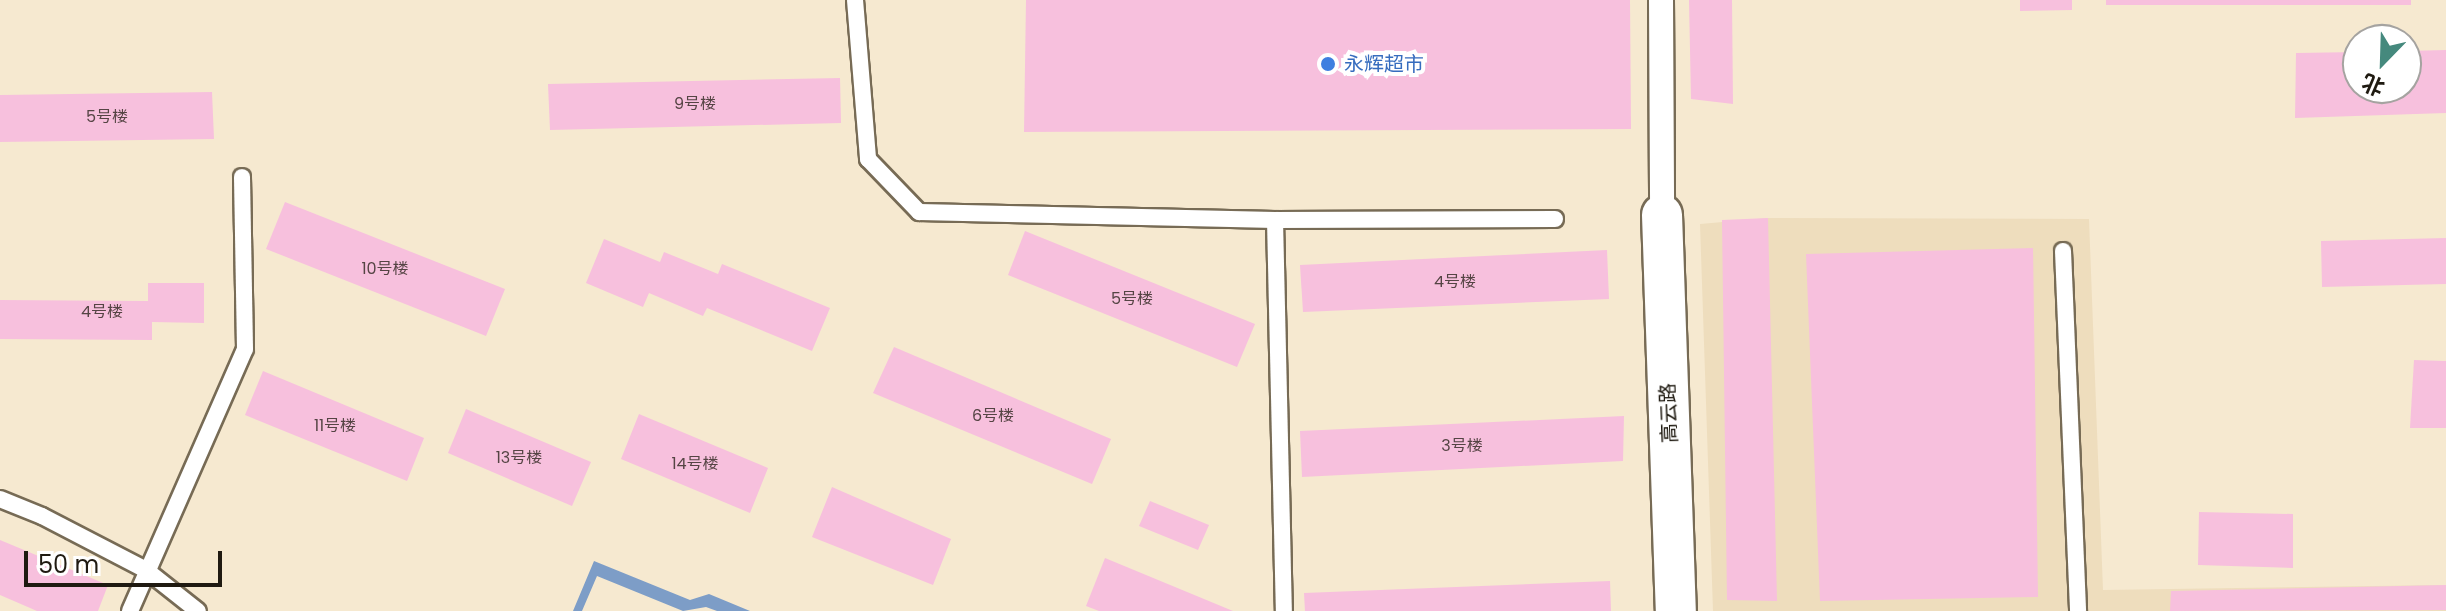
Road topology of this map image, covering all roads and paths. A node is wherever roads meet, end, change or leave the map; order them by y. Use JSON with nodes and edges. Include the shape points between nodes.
{"nodes":[{"id":1,"x":855,"y":0,"type":"edge"},
{"id":2,"x":1661,"y":0,"type":"edge"},
{"id":3,"x":242,"y":177,"type":"dead end"},
{"id":4,"x":1662,"y":215,"type":"joint"},
{"id":5,"x":1555,"y":219,"type":"dead end"},
{"id":6,"x":1275,"y":220,"type":"junction"},
{"id":7,"x":2063,"y":251,"type":"dead end"},
{"id":8,"x":0,"y":499,"type":"edge"},
{"id":9,"x":146,"y":570,"type":"junction"},
{"id":10,"x":130,"y":611,"type":"edge"},
{"id":11,"x":198,"y":611,"type":"edge"},
{"id":12,"x":1284,"y":611,"type":"edge"},
{"id":13,"x":1676,"y":611,"type":"edge"},
{"id":14,"x":2078,"y":611,"type":"edge"}],
"edges":[{"from":1,"to":6,"type":"lane","via":[[868,159],[919,212]]},
{"from":2,"to":4,"type":"street"},
{"from":3,"to":9,"type":"lane","via":[[245,349]]},
{"from":4,"to":13,"type":"street","name":"高云路"},
{"from":5,"to":6,"type":"lane"},
{"from":6,"to":12,"type":"lane"},
{"from":7,"to":14,"type":"lane"},
{"from":8,"to":9,"type":"lane"},
{"from":9,"to":10,"type":"lane"},
{"from":9,"to":11,"type":"lane"}]}
